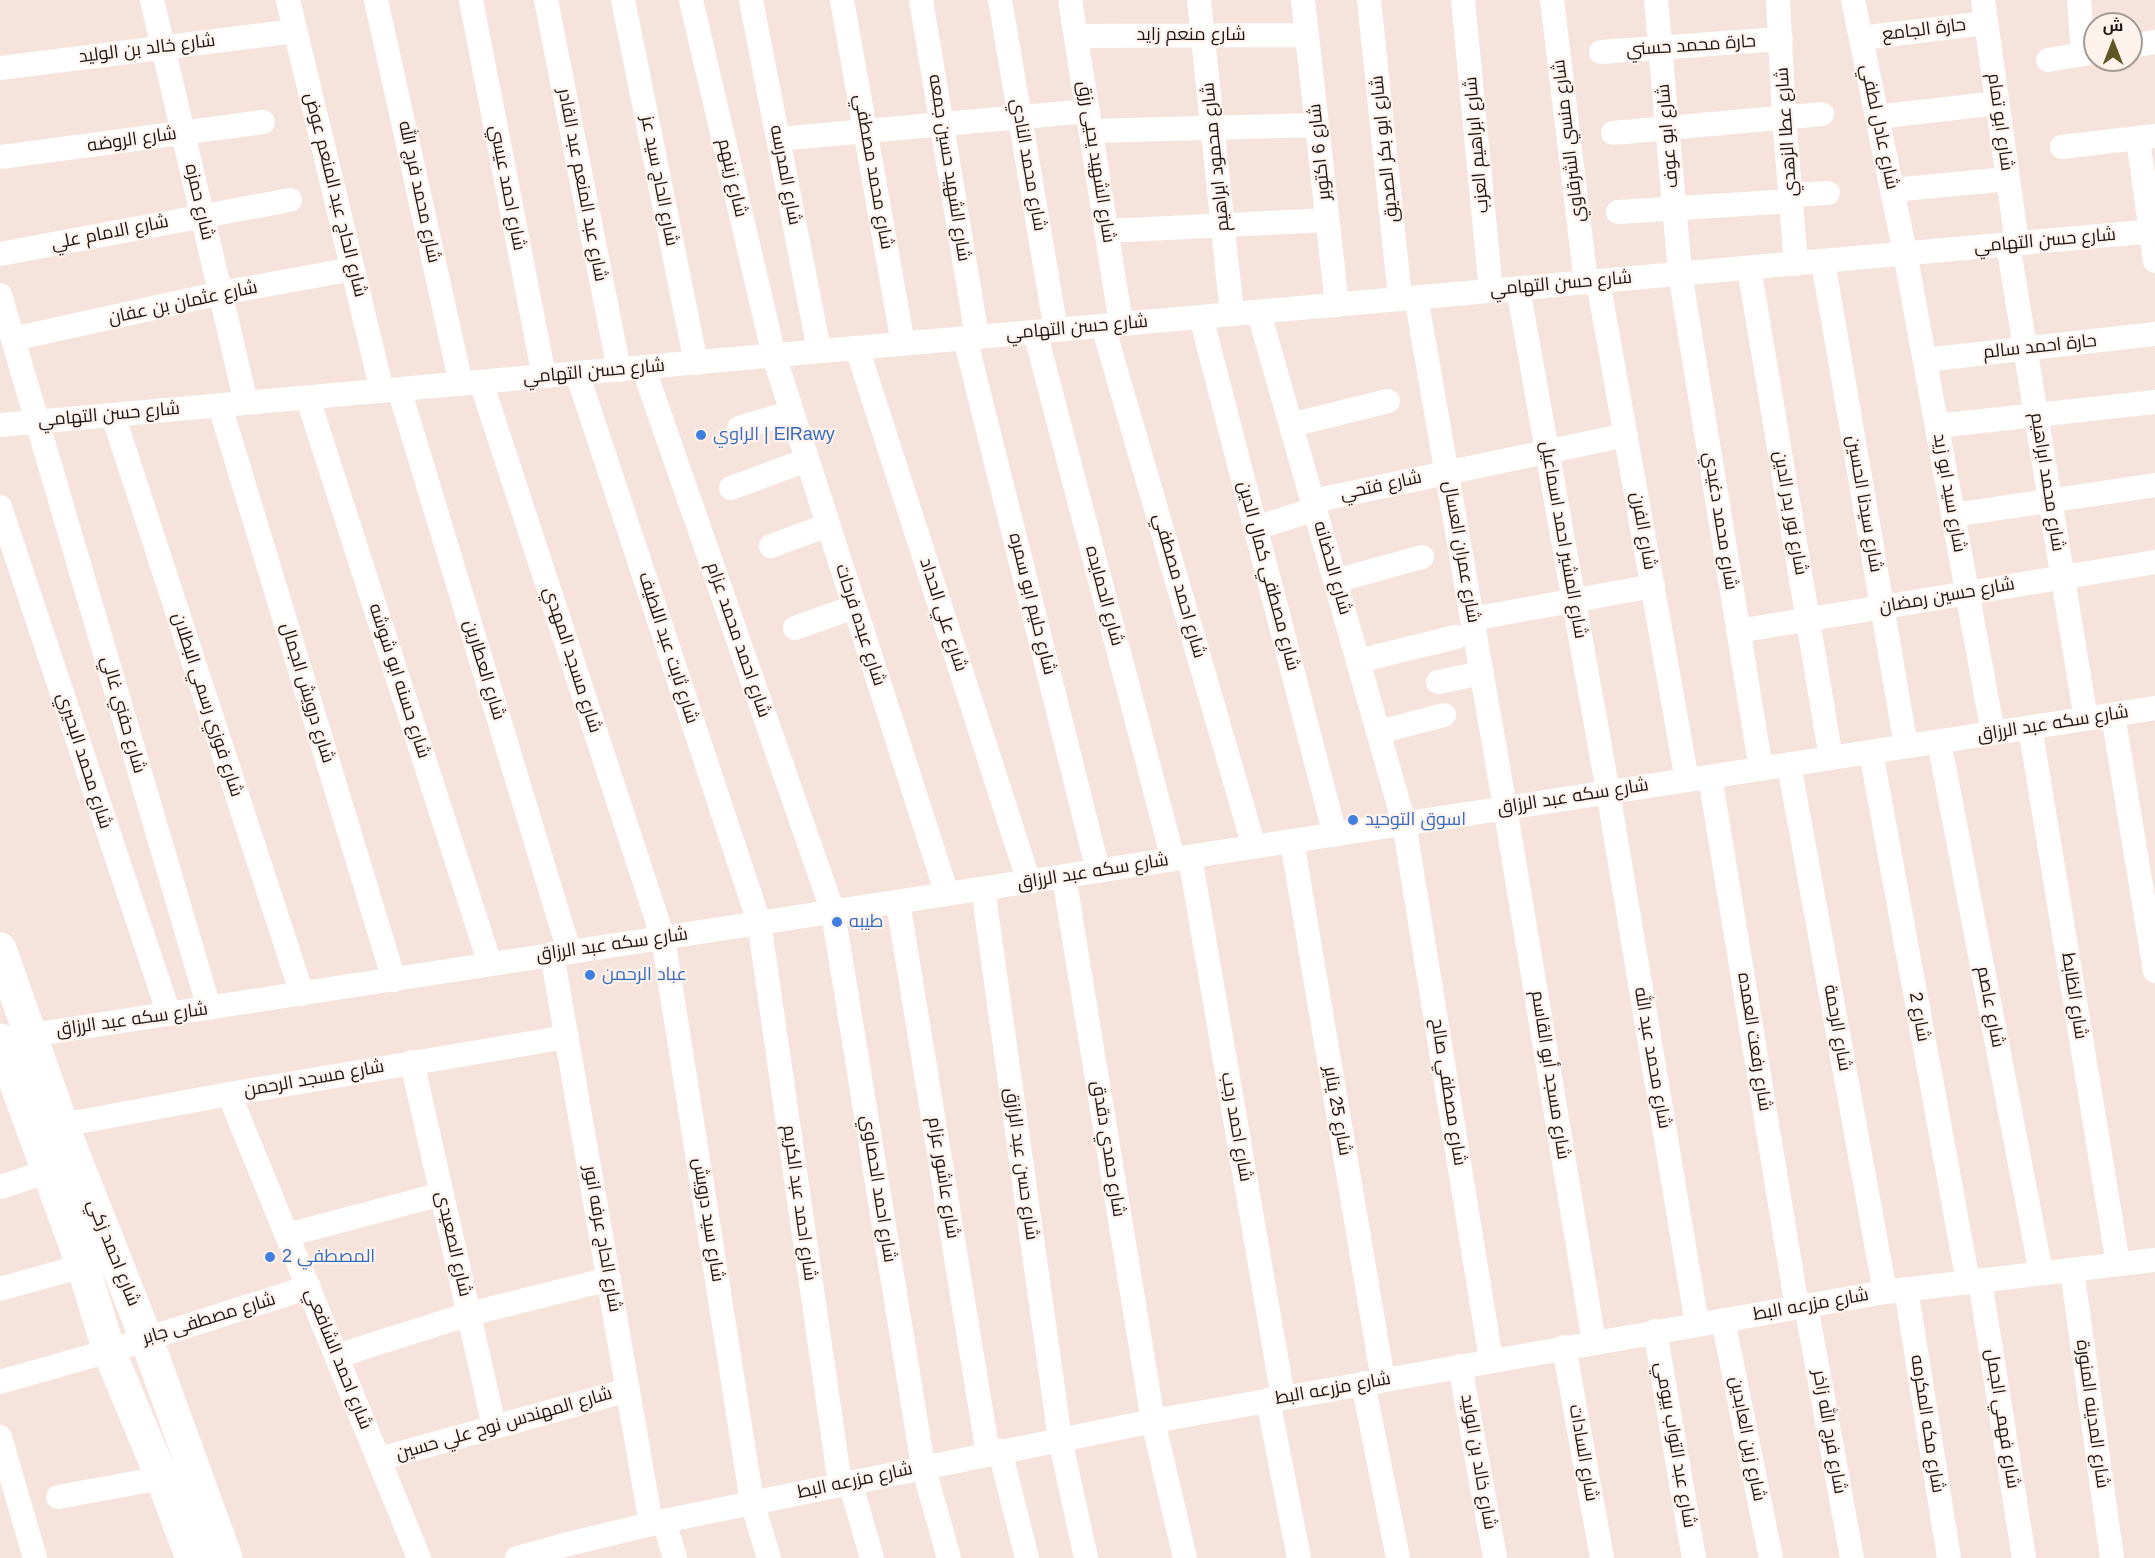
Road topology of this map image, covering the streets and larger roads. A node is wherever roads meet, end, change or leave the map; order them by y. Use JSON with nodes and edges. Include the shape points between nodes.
{"nodes":[{"id":1,"x":152,"y":0,"type":"edge"},
{"id":2,"x":288,"y":0,"type":"edge"},
{"id":3,"x":376,"y":0,"type":"edge"},
{"id":4,"x":471,"y":0,"type":"edge"},
{"id":5,"x":546,"y":0,"type":"edge"},
{"id":6,"x":622,"y":0,"type":"edge"},
{"id":7,"x":691,"y":0,"type":"edge"},
{"id":8,"x":751,"y":0,"type":"edge"},
{"id":9,"x":842,"y":0,"type":"edge"},
{"id":10,"x":921,"y":0,"type":"edge"},
{"id":11,"x":1000,"y":0,"type":"edge"},
{"id":12,"x":1070,"y":0,"type":"edge"},
{"id":13,"x":1199,"y":0,"type":"edge"},
{"id":14,"x":1303,"y":0,"type":"edge"},
{"id":15,"x":1369,"y":0,"type":"edge"},
{"id":16,"x":1463,"y":0,"type":"edge"},
{"id":17,"x":1552,"y":0,"type":"edge"},
{"id":18,"x":1656,"y":0,"type":"edge"},
{"id":19,"x":1778,"y":0,"type":"edge"},
{"id":20,"x":1854,"y":0,"type":"edge"},
{"id":21,"x":2079,"y":0,"type":"edge"},
{"id":22,"x":1984,"y":12,"type":"edge"},
{"id":23,"x":2083,"y":21,"type":"edge"},
{"id":24,"x":295,"y":31,"type":"junction"},
{"id":25,"x":1307,"y":34,"type":"junction"},
{"id":26,"x":1203,"y":35,"type":"junction"},
{"id":27,"x":1076,"y":36,"type":"junction"},
{"id":28,"x":1861,"y":38,"type":"junction"},
{"id":29,"x":1781,"y":39,"type":"junction"},
{"id":30,"x":163,"y":46,"type":"junction"},
{"id":31,"x":1660,"y":48,"type":"junction"},
{"id":32,"x":1601,"y":52,"type":"dead end"},
{"id":33,"x":2083,"y":54,"type":"edge"},
{"id":34,"x":2048,"y":60,"type":"dead end"},
{"id":35,"x":0,"y":68,"type":"edge"},
{"id":36,"x":1997,"y":103,"type":"junction"},
{"id":37,"x":1822,"y":114,"type":"dead end"},
{"id":38,"x":1020,"y":117,"type":"junction"},
{"id":39,"x":1784,"y":117,"type":"junction"},
{"id":40,"x":1877,"y":117,"type":"junction"},
{"id":41,"x":1090,"y":121,"type":"junction"},
{"id":42,"x":263,"y":122,"type":"dead end"},
{"id":43,"x":942,"y":124,"type":"junction"},
{"id":44,"x":1317,"y":125,"type":"junction"},
{"id":45,"x":1214,"y":128,"type":"junction"},
{"id":46,"x":1667,"y":128,"type":"junction"},
{"id":47,"x":865,"y":130,"type":"junction"},
{"id":48,"x":183,"y":133,"type":"junction"},
{"id":49,"x":1613,"y":133,"type":"dead end"},
{"id":50,"x":2146,"y":138,"type":"edge"},
{"id":51,"x":778,"y":139,"type":"junction"},
{"id":52,"x":2061,"y":147,"type":"dead end"},
{"id":53,"x":0,"y":157,"type":"edge"},
{"id":54,"x":2008,"y":179,"type":"junction"},
{"id":55,"x":1892,"y":190,"type":"junction"},
{"id":56,"x":1828,"y":193,"type":"dead end"},
{"id":57,"x":1791,"y":198,"type":"junction"},
{"id":58,"x":290,"y":200,"type":"dead end"},
{"id":59,"x":1674,"y":208,"type":"junction"},
{"id":60,"x":1618,"y":212,"type":"dead end"},
{"id":61,"x":203,"y":216,"type":"junction"},
{"id":62,"x":1327,"y":220,"type":"junction"},
{"id":63,"x":1223,"y":225,"type":"junction"},
{"id":64,"x":1107,"y":231,"type":"junction"},
{"id":65,"x":2153,"y":231,"type":"edge"},
{"id":66,"x":2012,"y":244,"type":"junction"},
{"id":67,"x":1905,"y":253,"type":"junction"},
{"id":68,"x":0,"y":254,"type":"edge"},
{"id":69,"x":1823,"y":261,"type":"junction"},
{"id":70,"x":2155,"y":261,"type":"edge"},
{"id":71,"x":1796,"y":264,"type":"junction"},
{"id":72,"x":1749,"y":268,"type":"junction"},
{"id":73,"x":353,"y":269,"type":"junction"},
{"id":74,"x":1680,"y":273,"type":"junction"},
{"id":75,"x":1592,"y":282,"type":"junction"},
{"id":76,"x":1518,"y":288,"type":"junction"},
{"id":77,"x":1491,"y":291,"type":"junction"},
{"id":78,"x":220,"y":293,"type":"junction"},
{"id":79,"x":0,"y":295,"type":"edge"},
{"id":80,"x":1408,"y":297,"type":"junction"},
{"id":81,"x":1337,"y":305,"type":"junction"},
{"id":82,"x":1259,"y":313,"type":"junction"},
{"id":83,"x":1232,"y":314,"type":"junction"},
{"id":84,"x":1201,"y":317,"type":"junction"},
{"id":85,"x":1112,"y":325,"type":"junction"},
{"id":86,"x":7,"y":328,"type":"edge"},
{"id":87,"x":1046,"y":331,"type":"junction"},
{"id":88,"x":2155,"y":334,"type":"edge"},
{"id":89,"x":971,"y":337,"type":"junction"},
{"id":90,"x":903,"y":344,"type":"junction"},
{"id":91,"x":857,"y":348,"type":"junction"},
{"id":92,"x":2025,"y":349,"type":"junction"},
{"id":93,"x":819,"y":350,"type":"junction"},
{"id":94,"x":774,"y":356,"type":"junction"},
{"id":95,"x":1925,"y":360,"type":"junction"},
{"id":96,"x":696,"y":363,"type":"junction"},
{"id":97,"x":643,"y":367,"type":"junction"},
{"id":98,"x":619,"y":370,"type":"junction"},
{"id":99,"x":577,"y":373,"type":"junction"},
{"id":100,"x":544,"y":376,"type":"junction"},
{"id":101,"x":471,"y":383,"type":"junction"},
{"id":102,"x":391,"y":390,"type":"junction"},
{"id":103,"x":308,"y":399,"type":"junction"},
{"id":104,"x":1388,"y":401,"type":"dead end"},
{"id":105,"x":2155,"y":402,"type":"edge"},
{"id":106,"x":246,"y":403,"type":"junction"},
{"id":107,"x":220,"y":406,"type":"junction"},
{"id":108,"x":792,"y":412,"type":"junction"},
{"id":109,"x":113,"y":415,"type":"junction"},
{"id":110,"x":2036,"y":415,"type":"junction"},
{"id":111,"x":37,"y":421,"type":"junction"},
{"id":112,"x":0,"y":425,"type":"edge"},
{"id":113,"x":1291,"y":425,"type":"junction"},
{"id":114,"x":1937,"y":426,"type":"junction"},
{"id":115,"x":739,"y":428,"type":"dead end"},
{"id":116,"x":1626,"y":435,"type":"junction"},
{"id":117,"x":1547,"y":452,"type":"junction"},
{"id":118,"x":807,"y":460,"type":"junction"},
{"id":119,"x":1447,"y":472,"type":"junction"},
{"id":120,"x":2155,"y":485,"type":"edge"},
{"id":121,"x":731,"y":488,"type":"dead end"},
{"id":122,"x":2050,"y":502,"type":"junction"},
{"id":123,"x":1314,"y":505,"type":"junction"},
{"id":124,"x":0,"y":507,"type":"edge"},
{"id":125,"x":1953,"y":515,"type":"junction"},
{"id":126,"x":828,"y":525,"type":"junction"},
{"id":127,"x":1256,"y":528,"type":"junction"},
{"id":128,"x":771,"y":546,"type":"dead end"},
{"id":129,"x":1422,"y":557,"type":"dead end"},
{"id":130,"x":2155,"y":562,"type":"edge"},
{"id":131,"x":2062,"y":577,"type":"junction"},
{"id":132,"x":1335,"y":581,"type":"junction"},
{"id":133,"x":1653,"y":586,"type":"junction"},
{"id":134,"x":1967,"y":593,"type":"junction"},
{"id":135,"x":1573,"y":600,"type":"junction"},
{"id":136,"x":854,"y":607,"type":"junction"},
{"id":137,"x":1882,"y":607,"type":"junction"},
{"id":138,"x":1472,"y":619,"type":"junction"},
{"id":139,"x":1808,"y":620,"type":"junction"},
{"id":140,"x":795,"y":628,"type":"dead end"},
{"id":141,"x":1738,"y":632,"type":"junction"},
{"id":142,"x":1456,"y":637,"type":"dead end"},
{"id":143,"x":1358,"y":661,"type":"junction"},
{"id":144,"x":1482,"y":673,"type":"junction"},
{"id":145,"x":1438,"y":682,"type":"dead end"},
{"id":146,"x":2155,"y":708,"type":"edge"},
{"id":147,"x":1444,"y":715,"type":"dead end"},
{"id":148,"x":2114,"y":715,"type":"junction"},
{"id":149,"x":2085,"y":719,"type":"junction"},
{"id":150,"x":2030,"y":727,"type":"junction"},
{"id":151,"x":1379,"y":732,"type":"junction"},
{"id":152,"x":1993,"y":733,"type":"junction"},
{"id":153,"x":1939,"y":741,"type":"junction"},
{"id":154,"x":1906,"y":746,"type":"junction"},
{"id":155,"x":1871,"y":752,"type":"junction"},
{"id":156,"x":1831,"y":758,"type":"junction"},
{"id":157,"x":1789,"y":764,"type":"junction"},
{"id":158,"x":1761,"y":769,"type":"junction"},
{"id":159,"x":1699,"y":778,"type":"junction"},
{"id":160,"x":1608,"y":792,"type":"junction"},
{"id":161,"x":1505,"y":807,"type":"junction"},
{"id":162,"x":1404,"y":824,"type":"junction"},
{"id":163,"x":1335,"y":835,"type":"junction"},
{"id":164,"x":1292,"y":841,"type":"junction"},
{"id":165,"x":1254,"y":847,"type":"junction"},
{"id":166,"x":1182,"y":858,"type":"junction"},
{"id":167,"x":1098,"y":871,"type":"junction"},
{"id":168,"x":1064,"y":876,"type":"junction"},
{"id":169,"x":1029,"y":882,"type":"junction"},
{"id":170,"x":983,"y":889,"type":"junction"},
{"id":171,"x":947,"y":894,"type":"junction"},
{"id":172,"x":898,"y":902,"type":"junction"},
{"id":173,"x":833,"y":912,"type":"junction"},
{"id":174,"x":759,"y":922,"type":"junction"},
{"id":175,"x":663,"y":938,"type":"junction"},
{"id":176,"x":0,"y":949,"type":"edge"},
{"id":177,"x":561,"y":952,"type":"junction"},
{"id":178,"x":490,"y":964,"type":"junction"},
{"id":179,"x":2155,"y":971,"type":"edge"},
{"id":180,"x":394,"y":980,"type":"junction"},
{"id":181,"x":302,"y":994,"type":"junction"},
{"id":182,"x":209,"y":1008,"type":"junction"},
{"id":183,"x":169,"y":1014,"type":"junction"},
{"id":184,"x":15,"y":1037,"type":"edge"},
{"id":185,"x":567,"y":1037,"type":"junction"},
{"id":186,"x":412,"y":1062,"type":"junction"},
{"id":187,"x":229,"y":1094,"type":"junction"},
{"id":188,"x":62,"y":1125,"type":"junction"},
{"id":189,"x":49,"y":1172,"type":"junction"},
{"id":190,"x":0,"y":1188,"type":"edge"},
{"id":191,"x":442,"y":1194,"type":"junction"},
{"id":192,"x":287,"y":1235,"type":"junction"},
{"id":193,"x":2155,"y":1260,"type":"edge"},
{"id":194,"x":2118,"y":1264,"type":"junction"},
{"id":195,"x":83,"y":1266,"type":"junction"},
{"id":196,"x":2072,"y":1270,"type":"junction"},
{"id":197,"x":2041,"y":1273,"type":"junction"},
{"id":198,"x":609,"y":1279,"type":"junction"},
{"id":199,"x":1974,"y":1281,"type":"junction"},
{"id":200,"x":309,"y":1287,"type":"junction"},
{"id":201,"x":0,"y":1289,"type":"edge"},
{"id":202,"x":1895,"y":1291,"type":"junction"},
{"id":203,"x":1802,"y":1306,"type":"junction"},
{"id":204,"x":469,"y":1314,"type":"junction"},
{"id":205,"x":1723,"y":1320,"type":"junction"},
{"id":206,"x":1697,"y":1324,"type":"junction"},
{"id":207,"x":1656,"y":1331,"type":"junction"},
{"id":208,"x":146,"y":1338,"type":"junction"},
{"id":209,"x":1594,"y":1342,"type":"junction"},
{"id":210,"x":1564,"y":1347,"type":"junction"},
{"id":211,"x":109,"y":1351,"type":"junction"},
{"id":212,"x":337,"y":1356,"type":"junction"},
{"id":213,"x":1491,"y":1360,"type":"junction"},
{"id":214,"x":1460,"y":1366,"type":"junction"},
{"id":215,"x":0,"y":1382,"type":"edge"},
{"id":216,"x":1373,"y":1382,"type":"junction"},
{"id":217,"x":628,"y":1390,"type":"junction"},
{"id":218,"x":1276,"y":1399,"type":"junction"},
{"id":219,"x":1153,"y":1421,"type":"junction"},
{"id":220,"x":494,"y":1426,"type":"junction"},
{"id":221,"x":0,"y":1437,"type":"edge"},
{"id":222,"x":1060,"y":1439,"type":"junction"},
{"id":223,"x":994,"y":1452,"type":"junction"},
{"id":224,"x":380,"y":1459,"type":"junction"},
{"id":225,"x":923,"y":1466,"type":"junction"},
{"id":226,"x":162,"y":1478,"type":"junction"},
{"id":227,"x":845,"y":1483,"type":"junction"},
{"id":228,"x":58,"y":1497,"type":"dead end"},
{"id":229,"x":752,"y":1502,"type":"junction"},
{"id":230,"x":658,"y":1522,"type":"junction"},
{"id":231,"x":570,"y":1551,"type":"edge"},
{"id":232,"x":35,"y":1558,"type":"edge"},
{"id":233,"x":192,"y":1558,"type":"edge"},
{"id":234,"x":226,"y":1558,"type":"edge"},
{"id":235,"x":419,"y":1558,"type":"edge"},
{"id":236,"x":517,"y":1558,"type":"edge"},
{"id":237,"x":675,"y":1558,"type":"edge"},
{"id":238,"x":769,"y":1558,"type":"edge"},
{"id":239,"x":872,"y":1558,"type":"edge"},
{"id":240,"x":949,"y":1558,"type":"edge"},
{"id":241,"x":1027,"y":1558,"type":"edge"},
{"id":242,"x":1086,"y":1558,"type":"edge"},
{"id":243,"x":1185,"y":1558,"type":"edge"},
{"id":244,"x":1299,"y":1558,"type":"edge"},
{"id":245,"x":1398,"y":1558,"type":"edge"},
{"id":246,"x":1495,"y":1558,"type":"edge"},
{"id":247,"x":1602,"y":1558,"type":"edge"},
{"id":248,"x":1694,"y":1558,"type":"edge"},
{"id":249,"x":1771,"y":1558,"type":"edge"},
{"id":250,"x":1852,"y":1558,"type":"edge"},
{"id":251,"x":1949,"y":1558,"type":"edge"},
{"id":252,"x":2024,"y":1558,"type":"edge"},
{"id":253,"x":2112,"y":1558,"type":"edge"}],
"edges":[{"from":1,"to":30,"type":"street","name":"شارع حمزه"},
{"from":2,"to":24,"type":"street","name":"شارع الحاج عبد المنعم عوض"},
{"from":3,"to":101,"type":"street","name":"شارع محمد فرج الله"},
{"from":4,"to":100,"type":"street","name":"شارع احمد عيسي"},
{"from":5,"to":98,"type":"street","name":"شارع عبد المنعم عبد القادر"},
{"from":6,"to":96,"type":"street","name":"شارع الحاج سيد عز"},
{"from":7,"to":94,"type":"street","name":"شارع زينهم"},
{"from":8,"to":51,"type":"street","name":"شارع المدرسه"},
{"from":9,"to":47,"type":"street","name":"شارع محمد مصطفي"},
{"from":10,"to":43,"type":"street","name":"شارع الشهيد حسين جمعه"},
{"from":11,"to":38,"type":"street","name":"شارع محمد النادي"},
{"from":12,"to":27,"type":"street","name":"شارع الشهيد يحيى رزق"},
{"from":13,"to":26,"type":"street","name":"شارع محمود ابراهيم"},
{"from":14,"to":25,"type":"street","name":"شارع 6 اكتوبر"},
{"from":15,"to":80,"type":"street","name":"شارع ابو بكر الصديق"},
{"from":16,"to":77,"type":"street","name":"شارع ابراهيم العزب"},
{"from":17,"to":75,"type":"street","name":"شارع منسي الشرقاوي"},
{"from":18,"to":31,"type":"street","name":"شارع ابو عوف"},
{"from":19,"to":29,"type":"street","name":"شارع عطا الزهدي"},
{"from":20,"to":28,"type":"street","name":"شارع عادل لطفي"},
{"from":21,"to":23,"type":"street"},
{"from":22,"to":28,"type":"street","name":"حارة الجامع"},
{"from":22,"to":36,"type":"street","name":"شارع ابو تمام"},
{"from":24,"to":30,"type":"street","name":"شارع خالد بن الوليد"},
{"from":24,"to":73,"type":"street","name":"شارع الحاج عبد المنعم عوض"},
{"from":25,"to":26,"type":"street","name":"شارع منعم زايد"},
{"from":25,"to":44,"type":"street","name":"شارع 6 اكتوبر"},
{"from":26,"to":27,"type":"street","name":"شارع منعم زايد"},
{"from":26,"to":45,"type":"street","name":"شارع محمود ابراهيم"},
{"from":27,"to":41,"type":"street","name":"شارع الشهيد يحيى رزق"},
{"from":28,"to":40,"type":"street","name":"شارع عادل لطفي"},
{"from":29,"to":31,"type":"street","name":"حارة محمد حسني"},
{"from":29,"to":39,"type":"street","name":"شارع عطا الزهدي"},
{"from":30,"to":35,"type":"street","name":"شارع خالد بن الوليد"},
{"from":30,"to":48,"type":"street","name":"شارع حمزه"},
{"from":31,"to":32,"type":"street","name":"حارة محمد حسني"},
{"from":31,"to":46,"type":"street","name":"شارع ابو عوف"},
{"from":33,"to":34,"type":"street"},
{"from":36,"to":40,"type":"street"},
{"from":36,"to":54,"type":"street","name":"شارع ابو تمام"},
{"from":37,"to":39,"type":"street"},
{"from":38,"to":41,"type":"street"},
{"from":38,"to":43,"type":"street"},
{"from":38,"to":87,"type":"street","name":"شارع محمد النادي"},
{"from":39,"to":46,"type":"street"},
{"from":39,"to":57,"type":"street","name":"شارع عطا الزهدي"},
{"from":40,"to":55,"type":"street","name":"شارع عادل لطفي"},
{"from":41,"to":45,"type":"street"},
{"from":41,"to":64,"type":"street","name":"شارع الشهيد يحيى رزق"},
{"from":42,"to":48,"type":"street","name":"شارع الروضه"},
{"from":43,"to":47,"type":"street"},
{"from":43,"to":89,"type":"street","name":"شارع الشهيد حسين جمعه"},
{"from":44,"to":45,"type":"street"},
{"from":44,"to":62,"type":"street","name":"شارع 6 اكتوبر"},
{"from":45,"to":63,"type":"street","name":"شارع محمود ابراهيم"},
{"from":46,"to":49,"type":"street"},
{"from":46,"to":59,"type":"street","name":"شارع ابو عوف"},
{"from":47,"to":51,"type":"street"},
{"from":47,"to":90,"type":"street","name":"شارع محمد مصطفي"},
{"from":48,"to":53,"type":"street","name":"شارع الروضه"},
{"from":48,"to":61,"type":"street","name":"شارع حمزه"},
{"from":50,"to":52,"type":"street"},
{"from":50,"to":65,"type":"street"},
{"from":51,"to":93,"type":"street","name":"شارع المدرسه"},
{"from":54,"to":55,"type":"street"},
{"from":54,"to":66,"type":"street","name":"شارع ابو تمام"},
{"from":55,"to":67,"type":"street","name":"شارع عادل لطفي"},
{"from":56,"to":57,"type":"street"},
{"from":57,"to":59,"type":"street"},
{"from":57,"to":71,"type":"street","name":"شارع عطا الزهدي"},
{"from":58,"to":61,"type":"street","name":"شارع الامام علي"},
{"from":59,"to":60,"type":"street"},
{"from":59,"to":74,"type":"street","name":"شارع ابو عوف"},
{"from":61,"to":68,"type":"street","name":"شارع الامام علي"},
{"from":61,"to":78,"type":"street","name":"شارع حمزه"},
{"from":62,"to":63,"type":"street"},
{"from":62,"to":81,"type":"street","name":"شارع 6 اكتوبر"},
{"from":63,"to":64,"type":"street"},
{"from":63,"to":83,"type":"street","name":"شارع محمود ابراهيم"},
{"from":64,"to":85,"type":"street","name":"شارع الشهيد يحيى رزق"},
{"from":65,"to":66,"type":"street","name":"شارع حسن التهامي"},
{"from":65,"to":70,"type":"street"},
{"from":66,"to":67,"type":"street","name":"شارع حسن التهامي"},
{"from":66,"to":92,"type":"street","name":"شارع محمد ابراهيم"},
{"from":67,"to":69,"type":"street","name":"شارع حسن التهامي"},
{"from":67,"to":95,"type":"street","name":"شارع سيد ابو زيد"},
{"from":69,"to":71,"type":"street","name":"شارع حسن التهامي"},
{"from":69,"to":137,"type":"street","name":"شارع سيدنا الحسين"},
{"from":71,"to":72,"type":"street","name":"شارع حسن التهامي"},
{"from":72,"to":74,"type":"street","name":"شارع حسن التهامي"},
{"from":72,"to":139,"type":"street","name":"شارع نور بدر الدين"},
{"from":73,"to":78,"type":"street","name":"شارع عثمان بن عفان"},
{"from":73,"to":102,"type":"street","name":"شارع الحاج عبد المنعم عوض"},
{"from":74,"to":75,"type":"street","name":"شارع حسن التهامي"},
{"from":74,"to":141,"type":"street","name":"شارع محمد دغيدي"},
{"from":75,"to":76,"type":"street","name":"شارع حسن التهامي"},
{"from":75,"to":116,"type":"street","name":"شارع الفرن"},
{"from":76,"to":77,"type":"street","name":"شارع حسن التهامي"},
{"from":76,"to":117,"type":"street","name":"شارع المشير احمد اسماعيل"},
{"from":77,"to":80,"type":"street","name":"شارع حسن التهامي"},
{"from":78,"to":86,"type":"street","name":"شارع عثمان بن عفان"},
{"from":78,"to":106,"type":"street","name":"شارع حمزه"},
{"from":79,"to":86,"type":"street","name":"شارع حفني غالي"},
{"from":80,"to":81,"type":"street","name":"شارع حسن التهامي"},
{"from":80,"to":119,"type":"street","name":"شارع عمران العسال"},
{"from":81,"to":82,"type":"street","name":"شارع حسن التهامي"},
{"from":82,"to":83,"type":"street","name":"شارع حسن التهامي"},
{"from":82,"to":113,"type":"street","name":"شارع الحضانه"},
{"from":83,"to":84,"type":"street","name":"شارع حسن التهامي"},
{"from":84,"to":85,"type":"street","name":"شارع حسن التهامي"},
{"from":84,"to":127,"type":"street","name":"شارع مصطفي كمال الدين"},
{"from":85,"to":87,"type":"street","name":"شارع حسن التهامي"},
{"from":85,"to":165,"type":"street","name":"شارع احمد مصطفي"},
{"from":86,"to":111,"type":"street","name":"شارع حفني غالي"},
{"from":87,"to":89,"type":"street","name":"شارع حسن التهامي"},
{"from":87,"to":166,"type":"street","name":"شارع الحمايده"},
{"from":88,"to":92,"type":"street","name":"حارة احمد سالم"},
{"from":89,"to":90,"type":"street","name":"شارع حسن التهامي"},
{"from":89,"to":167,"type":"street","name":"شارع حليم ابو سمره"},
{"from":90,"to":91,"type":"street","name":"شارع حسن التهامي"},
{"from":91,"to":93,"type":"street","name":"شارع حسن التهامي"},
{"from":91,"to":169,"type":"street","name":"شارع علي الحداد"},
{"from":92,"to":95,"type":"street","name":"حارة احمد سالم"},
{"from":92,"to":110,"type":"street","name":"شارع محمد ابراهيم"},
{"from":93,"to":94,"type":"street","name":"شارع حسن التهامي"},
{"from":94,"to":96,"type":"street","name":"شارع حسن التهامي"},
{"from":94,"to":108,"type":"street","name":"شارع عبده فرحات"},
{"from":95,"to":114,"type":"street","name":"شارع سيد ابو زيد"},
{"from":96,"to":97,"type":"street","name":"شارع حسن التهامي"},
{"from":97,"to":98,"type":"street","name":"شارع حسن التهامي"},
{"from":97,"to":173,"type":"street","name":"شارع احمد محمد عزام"},
{"from":98,"to":99,"type":"street","name":"شارع حسن التهامي"},
{"from":99,"to":100,"type":"street","name":"شارع حسن التهامي"},
{"from":99,"to":174,"type":"street","name":"شارع ثابت عبد اللطيف"},
{"from":100,"to":101,"type":"street","name":"شارع حسن التهامي"},
{"from":101,"to":102,"type":"street","name":"شارع حسن التهامي"},
{"from":101,"to":175,"type":"street","name":"شارع مسجد المهدي"},
{"from":102,"to":103,"type":"street","name":"شارع حسن التهامي"},
{"from":102,"to":177,"type":"street","name":"شارع العطارين"},
{"from":103,"to":106,"type":"street","name":"شارع حسن التهامي"},
{"from":103,"to":178,"type":"street","name":"شارع حسنه ابو شوشه"},
{"from":104,"to":113,"type":"street"},
{"from":105,"to":110,"type":"street"},
{"from":106,"to":107,"type":"street","name":"شارع حسن التهامي"},
{"from":107,"to":109,"type":"street","name":"شارع حسن التهامي"},
{"from":107,"to":180,"type":"street","name":"شارع درويش الجمال"},
{"from":108,"to":115,"type":"street"},
{"from":108,"to":118,"type":"street","name":"شارع عبده فرحات"},
{"from":109,"to":111,"type":"street","name":"شارع حسن التهامي"},
{"from":109,"to":181,"type":"street","name":"شارع فوزي رسمي البطلان"},
{"from":110,"to":114,"type":"street"},
{"from":110,"to":122,"type":"street","name":"شارع محمد ابراهيم"},
{"from":111,"to":112,"type":"street","name":"شارع حسن التهامي"},
{"from":111,"to":182,"type":"street","name":"شارع حفني غالي"},
{"from":113,"to":123,"type":"street","name":"شارع الحضانه"},
{"from":114,"to":125,"type":"street","name":"شارع سيد ابو زيد"},
{"from":116,"to":117,"type":"street","name":"شارع فتحي"},
{"from":116,"to":133,"type":"street","name":"شارع الفرن"},
{"from":117,"to":119,"type":"street","name":"شارع فتحي"},
{"from":117,"to":135,"type":"street","name":"شارع المشير احمد اسماعيل"},
{"from":118,"to":121,"type":"street"},
{"from":118,"to":126,"type":"street","name":"شارع عبده فرحات"},
{"from":119,"to":123,"type":"street","name":"شارع فتحي"},
{"from":119,"to":138,"type":"street","name":"شارع عمران العسال"},
{"from":120,"to":122,"type":"street"},
{"from":122,"to":125,"type":"street"},
{"from":122,"to":131,"type":"street","name":"شارع محمد ابراهيم"},
{"from":123,"to":127,"type":"street","name":"شارع فتحي"},
{"from":123,"to":132,"type":"street","name":"شارع الحضانه"},
{"from":124,"to":183,"type":"street","name":"شارع محمد البحيري"},
{"from":125,"to":134,"type":"street","name":"شارع سيد ابو زيد"},
{"from":126,"to":128,"type":"street"},
{"from":126,"to":136,"type":"street","name":"شارع عبده فرحات"},
{"from":127,"to":163,"type":"street","name":"شارع مصطفي كمال الدين"},
{"from":129,"to":132,"type":"street"},
{"from":130,"to":131,"type":"street","name":"شارع حسين رمضان"},
{"from":131,"to":134,"type":"street","name":"شارع حسين رمضان"},
{"from":131,"to":149,"type":"street","name":"شارع محمد ابراهيم"},
{"from":132,"to":143,"type":"street","name":"شارع الحضانه"},
{"from":133,"to":135,"type":"street"},
{"from":133,"to":159,"type":"street","name":"شارع الفرن"},
{"from":134,"to":137,"type":"street","name":"شارع حسين رمضان"},
{"from":134,"to":152,"type":"street","name":"شارع سيد ابو زيد"},
{"from":135,"to":138,"type":"street"},
{"from":135,"to":160,"type":"street","name":"شارع المشير احمد اسماعيل"},
{"from":136,"to":140,"type":"street"},
{"from":136,"to":171,"type":"street","name":"شارع عبده فرحات"},
{"from":137,"to":139,"type":"street","name":"شارع حسين رمضان"},
{"from":137,"to":154,"type":"street","name":"شارع سيدنا الحسين"},
{"from":138,"to":144,"type":"street","name":"شارع عمران العسال"},
{"from":139,"to":141,"type":"street","name":"شارع حسين رمضان"},
{"from":139,"to":156,"type":"street","name":"شارع نور بدر الدين"},
{"from":141,"to":158,"type":"street","name":"شارع محمد دغيدي"},
{"from":142,"to":143,"type":"street"},
{"from":143,"to":151,"type":"street","name":"شارع الحضانه"},
{"from":144,"to":145,"type":"street"},
{"from":144,"to":161,"type":"street","name":"شارع عمران العسال"},
{"from":146,"to":148,"type":"street","name":"شارع سكه عبد الرزاق"},
{"from":147,"to":151,"type":"street"},
{"from":148,"to":149,"type":"street","name":"شارع سكه عبد الرزاق"},
{"from":148,"to":179,"type":"street"},
{"from":149,"to":150,"type":"street","name":"شارع سكه عبد الرزاق"},
{"from":150,"to":152,"type":"street","name":"شارع سكه عبد الرزاق"},
{"from":150,"to":194,"type":"street","name":"شارع الظابط"},
{"from":151,"to":162,"type":"street","name":"شارع الحضانه"},
{"from":152,"to":153,"type":"street","name":"شارع سكه عبد الرزاق"},
{"from":153,"to":154,"type":"street","name":"شارع سكه عبد الرزاق"},
{"from":153,"to":197,"type":"street","name":"شارع عاصم"},
{"from":154,"to":155,"type":"street","name":"شارع سكه عبد الرزاق"},
{"from":155,"to":156,"type":"street","name":"شارع سكه عبد الرزاق"},
{"from":155,"to":199,"type":"street","name":"شارع 2"},
{"from":156,"to":157,"type":"street","name":"شارع سكه عبد الرزاق"},
{"from":157,"to":158,"type":"street","name":"شارع سكه عبد الرزاق"},
{"from":157,"to":202,"type":"street","name":"شارع الرحمة"},
{"from":158,"to":159,"type":"street","name":"شارع سكه عبد الرزاق"},
{"from":159,"to":160,"type":"street","name":"شارع سكه عبد الرزاق"},
{"from":159,"to":203,"type":"street","name":"شارع رفعت العمده"},
{"from":160,"to":161,"type":"street","name":"شارع سكه عبد الرزاق"},
{"from":160,"to":206,"type":"street","name":"شارع محمد عبد الله"},
{"from":161,"to":162,"type":"street","name":"شارع سكه عبد الرزاق"},
{"from":161,"to":209,"type":"street","name":"شارع مسجد أبو القاسم"},
{"from":162,"to":163,"type":"street","name":"شارع سكه عبد الرزاق"},
{"from":162,"to":213,"type":"street","name":"شارع مصطفي صالح"},
{"from":163,"to":164,"type":"street","name":"شارع سكه عبد الرزاق"},
{"from":164,"to":165,"type":"street","name":"شارع سكه عبد الرزاق"},
{"from":164,"to":216,"type":"street","name":"شارع 25 يناير"},
{"from":165,"to":166,"type":"street","name":"شارع سكه عبد الرزاق"},
{"from":166,"to":167,"type":"street","name":"شارع سكه عبد الرزاق"},
{"from":166,"to":218,"type":"street","name":"شارع احمد رجب"},
{"from":167,"to":168,"type":"street","name":"شارع سكه عبد الرزاق"},
{"from":168,"to":169,"type":"street","name":"شارع سكه عبد الرزاق"},
{"from":168,"to":219,"type":"street","name":"شارع حمدي دقدق"},
{"from":169,"to":170,"type":"street","name":"شارع سكه عبد الرزاق"},
{"from":170,"to":171,"type":"street","name":"شارع سكه عبد الرزاق"},
{"from":170,"to":222,"type":"street","name":"شارع حسن عبد الرازق"},
{"from":171,"to":172,"type":"street","name":"شارع سكه عبد الرزاق"},
{"from":172,"to":173,"type":"street","name":"شارع سكه عبد الرزاق"},
{"from":172,"to":223,"type":"street","name":"شارع عاشور عزام"},
{"from":173,"to":174,"type":"street","name":"شارع سكه عبد الرزاق"},
{"from":173,"to":225,"type":"street","name":"شارع احمد الحصاوي"},
{"from":174,"to":175,"type":"street","name":"شارع سكه عبد الرزاق"},
{"from":174,"to":227,"type":"street","name":"شارع احمد عبد الكريم"},
{"from":175,"to":177,"type":"street","name":"شارع سكه عبد الرزاق"},
{"from":175,"to":229,"type":"street","name":"شارع سيد درويش"},
{"from":176,"to":184,"type":"street","name":"شارع احمد زكي"},
{"from":177,"to":178,"type":"street","name":"شارع سكه عبد الرزاق"},
{"from":177,"to":185,"type":"street","name":"شارع الحاج عرفه انور"},
{"from":178,"to":180,"type":"street","name":"شارع سكه عبد الرزاق"},
{"from":180,"to":181,"type":"street","name":"شارع سكه عبد الرزاق"},
{"from":181,"to":182,"type":"street","name":"شارع سكه عبد الرزاق"},
{"from":182,"to":183,"type":"street","name":"شارع سكه عبد الرزاق"},
{"from":183,"to":184,"type":"street","name":"شارع سكه عبد الرزاق"},
{"from":184,"to":188,"type":"street","name":"شارع احمد زكي"},
{"from":184,"to":189,"type":"street","name":"شارع احمد زكي"},
{"from":185,"to":186,"type":"street","name":"شارع مسجد الرحمن"},
{"from":185,"to":198,"type":"street","name":"شارع الحاج عرفه انور"},
{"from":186,"to":187,"type":"street","name":"شارع مسجد الرحمن"},
{"from":186,"to":191,"type":"street","name":"شارع الصعيدى"},
{"from":187,"to":188,"type":"street","name":"شارع مسجد الرحمن"},
{"from":187,"to":192,"type":"street","name":"شارع احمد الشافعي"},
{"from":188,"to":208,"type":"street","name":"شارع احمد زكي"},
{"from":189,"to":190,"type":"street"},
{"from":189,"to":195,"type":"street","name":"شارع احمد زكي"},
{"from":191,"to":192,"type":"street"},
{"from":191,"to":204,"type":"street","name":"شارع الصعيدى"},
{"from":192,"to":200,"type":"street","name":"شارع احمد الشافعي"},
{"from":193,"to":194,"type":"street","name":"شارع مزرعه البط"},
{"from":194,"to":196,"type":"street","name":"شارع مزرعه البط"},
{"from":195,"to":201,"type":"street"},
{"from":195,"to":211,"type":"street","name":"شارع احمد زكي"},
{"from":196,"to":197,"type":"street","name":"شارع مزرعه البط"},
{"from":196,"to":253,"type":"street","name":"شارع المدينه المنورة"},
{"from":197,"to":199,"type":"street","name":"شارع مزرعه البط"},
{"from":198,"to":204,"type":"street"},
{"from":198,"to":217,"type":"street","name":"شارع الحاج عرفه انور"},
{"from":199,"to":202,"type":"street","name":"شارع مزرعه البط"},
{"from":199,"to":252,"type":"street","name":"شارع فهمي الجمل"},
{"from":200,"to":208,"type":"street","name":"شارع مصطفى جابر"},
{"from":200,"to":212,"type":"street","name":"شارع احمد الشافعي"},
{"from":202,"to":203,"type":"street","name":"شارع مزرعه البط"},
{"from":202,"to":251,"type":"street","name":"شارع مكه المكرمه"},
{"from":203,"to":205,"type":"street","name":"شارع مزرعه البط"},
{"from":203,"to":250,"type":"street","name":"شارع فرج الله زاخر"},
{"from":204,"to":212,"type":"street"},
{"from":204,"to":220,"type":"street","name":"شارع الصعيدى"},
{"from":205,"to":206,"type":"street","name":"شارع مزرعه البط"},
{"from":205,"to":249,"type":"street","name":"شارع زين العابدين"},
{"from":206,"to":207,"type":"street","name":"شارع مزرعه البط"},
{"from":207,"to":209,"type":"street","name":"شارع مزرعه البط"},
{"from":207,"to":248,"type":"street","name":"شارع عبد التواب بيومي"},
{"from":208,"to":211,"type":"street","name":"شارع مصطفى جابر"},
{"from":208,"to":234,"type":"street","name":"شارع احمد زكي"},
{"from":209,"to":210,"type":"street","name":"شارع مزرعه البط"},
{"from":210,"to":213,"type":"street","name":"شارع مزرعه البط"},
{"from":210,"to":247,"type":"street","name":"شارع السادات"},
{"from":211,"to":215,"type":"street","name":"شارع مصطفى جابر"},
{"from":211,"to":226,"type":"street","name":"شارع احمد زكي"},
{"from":212,"to":224,"type":"street","name":"شارع احمد الشافعي"},
{"from":213,"to":214,"type":"street","name":"شارع مزرعه البط"},
{"from":214,"to":216,"type":"street","name":"شارع مزرعه البط"},
{"from":214,"to":246,"type":"street","name":"شارع خالد بن الوليد"},
{"from":216,"to":218,"type":"street","name":"شارع مزرعه البط"},
{"from":216,"to":245,"type":"street","name":"شارع 25 يناير"},
{"from":217,"to":220,"type":"street","name":"شارع المهندس نوح علي حسين"},
{"from":217,"to":230,"type":"street","name":"شارع الحاج عرفه انور"},
{"from":218,"to":219,"type":"street","name":"شارع مزرعه البط"},
{"from":218,"to":244,"type":"street","name":"شارع احمد رجب"},
{"from":219,"to":222,"type":"street","name":"شارع مزرعه البط"},
{"from":219,"to":243,"type":"street","name":"شارع حمدي دقدق"},
{"from":220,"to":224,"type":"street","name":"شارع المهندس نوح علي حسين"},
{"from":221,"to":232,"type":"street"},
{"from":222,"to":223,"type":"street","name":"شارع مزرعه البط"},
{"from":222,"to":242,"type":"street","name":"شارع حسن عبد الرازق"},
{"from":223,"to":225,"type":"street","name":"شارع مزرعه البط"},
{"from":223,"to":241,"type":"street","name":"شارع عاشور عزام"},
{"from":224,"to":235,"type":"street","name":"شارع احمد الشافعي"},
{"from":225,"to":227,"type":"street","name":"شارع مزرعه البط"},
{"from":225,"to":240,"type":"street","name":"شارع احمد الحصاوي"},
{"from":226,"to":228,"type":"street"},
{"from":226,"to":233,"type":"street","name":"شارع احمد زكي"},
{"from":227,"to":229,"type":"street","name":"شارع مزرعه البط"},
{"from":227,"to":239,"type":"street","name":"شارع احمد عبد الكريم"},
{"from":229,"to":230,"type":"street","name":"شارع مزرعه البط"},
{"from":229,"to":238,"type":"street","name":"شارع سيد درويش"},
{"from":230,"to":231,"type":"street","name":"شارع مزرعه البط"},
{"from":230,"to":237,"type":"street","name":"شارع الحاج عرفه انور"},
{"from":231,"to":236,"type":"street","name":"شارع مزرعه البط"}]}
